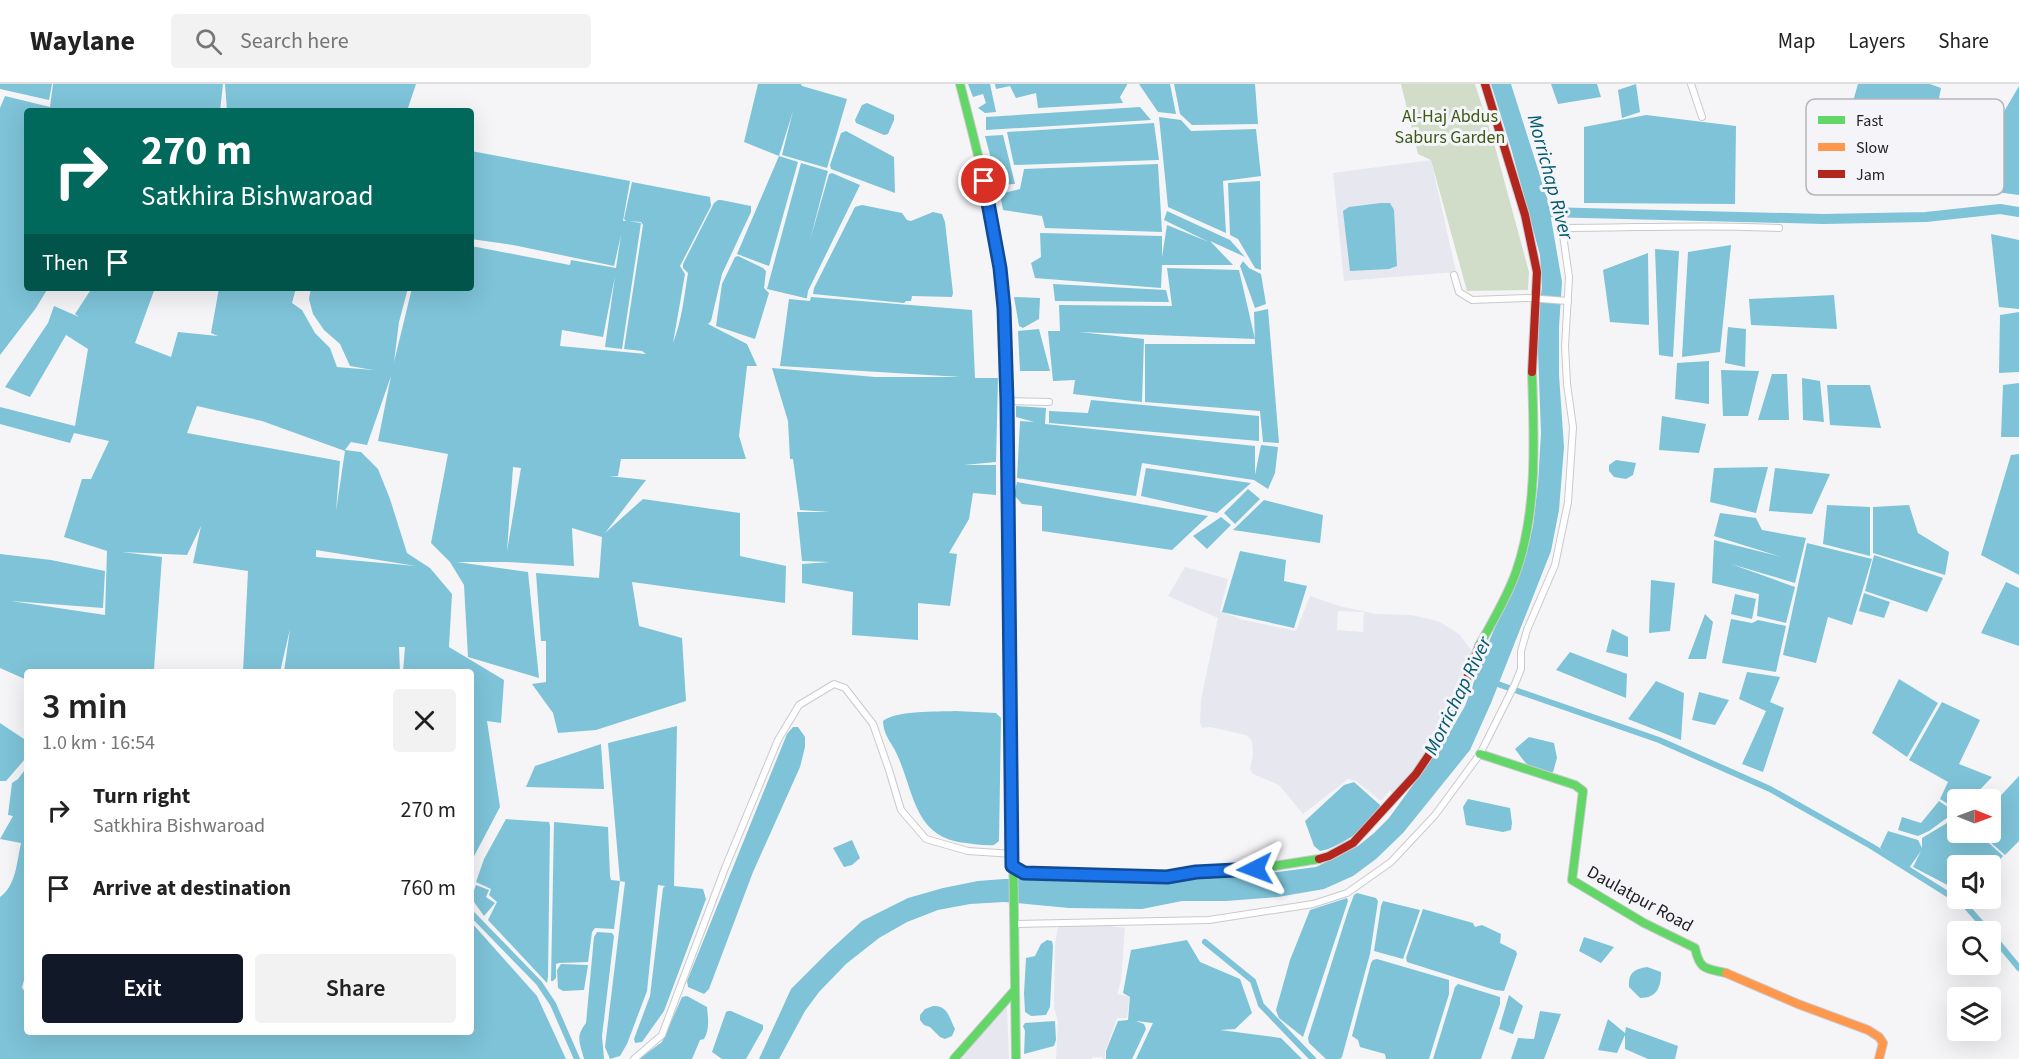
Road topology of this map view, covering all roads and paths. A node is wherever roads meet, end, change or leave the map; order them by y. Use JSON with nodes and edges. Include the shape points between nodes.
{"nodes":[{"id":1,"x":960,"y":84,"type":"edge"},
{"id":2,"x":1485,"y":84,"type":"edge"},
{"id":3,"x":1691,"y":84,"type":"edge"},
{"id":4,"x":1702,"y":117,"type":"dead end"},
{"id":5,"x":1779,"y":228,"type":"dead end"},
{"id":6,"x":1454,"y":275,"type":"dead end"},
{"id":7,"x":1535,"y":299,"type":"junction"},
{"id":8,"x":1567,"y":301,"type":"junction"},
{"id":9,"x":1007,"y":401,"type":"junction"},
{"id":10,"x":1049,"y":402,"type":"dead end"},
{"id":11,"x":1479,"y":754,"type":"junction"},
{"id":12,"x":1013,"y":854,"type":"junction"},
{"id":13,"x":1012,"y":867,"type":"junction"},
{"id":14,"x":1013,"y":920,"type":"junction"},
{"id":15,"x":1014,"y":991,"type":"junction"},
{"id":16,"x":634,"y":1059,"type":"edge"},
{"id":17,"x":954,"y":1059,"type":"edge"},
{"id":18,"x":1016,"y":1059,"type":"edge"},
{"id":19,"x":1878,"y":1059,"type":"edge"}],
"edges":[{"from":1,"to":9,"type":"main road","via":[[1000,268]]},
{"from":2,"to":7,"type":"main road","via":[[1525,214],[1537,272]]},
{"from":3,"to":4,"type":"street"},
{"from":5,"to":8,"type":"street","via":[[1562,228],[1569,278]]},
{"from":6,"to":7,"type":"street","via":[[1459,292],[1467,299]]},
{"from":7,"to":8,"type":"street"},
{"from":7,"to":13,"type":"main road","via":[[1531,358],[1533,470],[1527,535],[1516,573],[1475,652],[1458,703],[1435,746],[1374,821],[1353,843],[1329,856],[1255,869],[1135,877],[1024,873]]},
{"from":8,"to":11,"type":"street","via":[[1565,346],[1573,427],[1568,502],[1555,565],[1521,651],[1521,669]]},
{"from":9,"to":10,"type":"street"},
{"from":9,"to":12,"type":"main road"},
{"from":11,"to":14,"type":"street","via":[[1435,815],[1390,862],[1347,893],[1313,904],[1209,920]]},
{"from":11,"to":19,"type":"main road","name":"Daulatpur Road","via":[[1582,790],[1572,880],[1695,948],[1698,962],[1705,968],[1733,975],[1868,1030],[1882,1043]]},
{"from":12,"to":13,"type":"main road"},
{"from":12,"to":16,"type":"street","via":[[968,851],[926,839],[900,810],[873,724],[845,688],[834,684],[799,705],[778,741],[662,1035]]},
{"from":13,"to":14,"type":"main road"},
{"from":14,"to":15,"type":"main road"},
{"from":15,"to":17,"type":"main road"},
{"from":15,"to":18,"type":"main road"}]}
